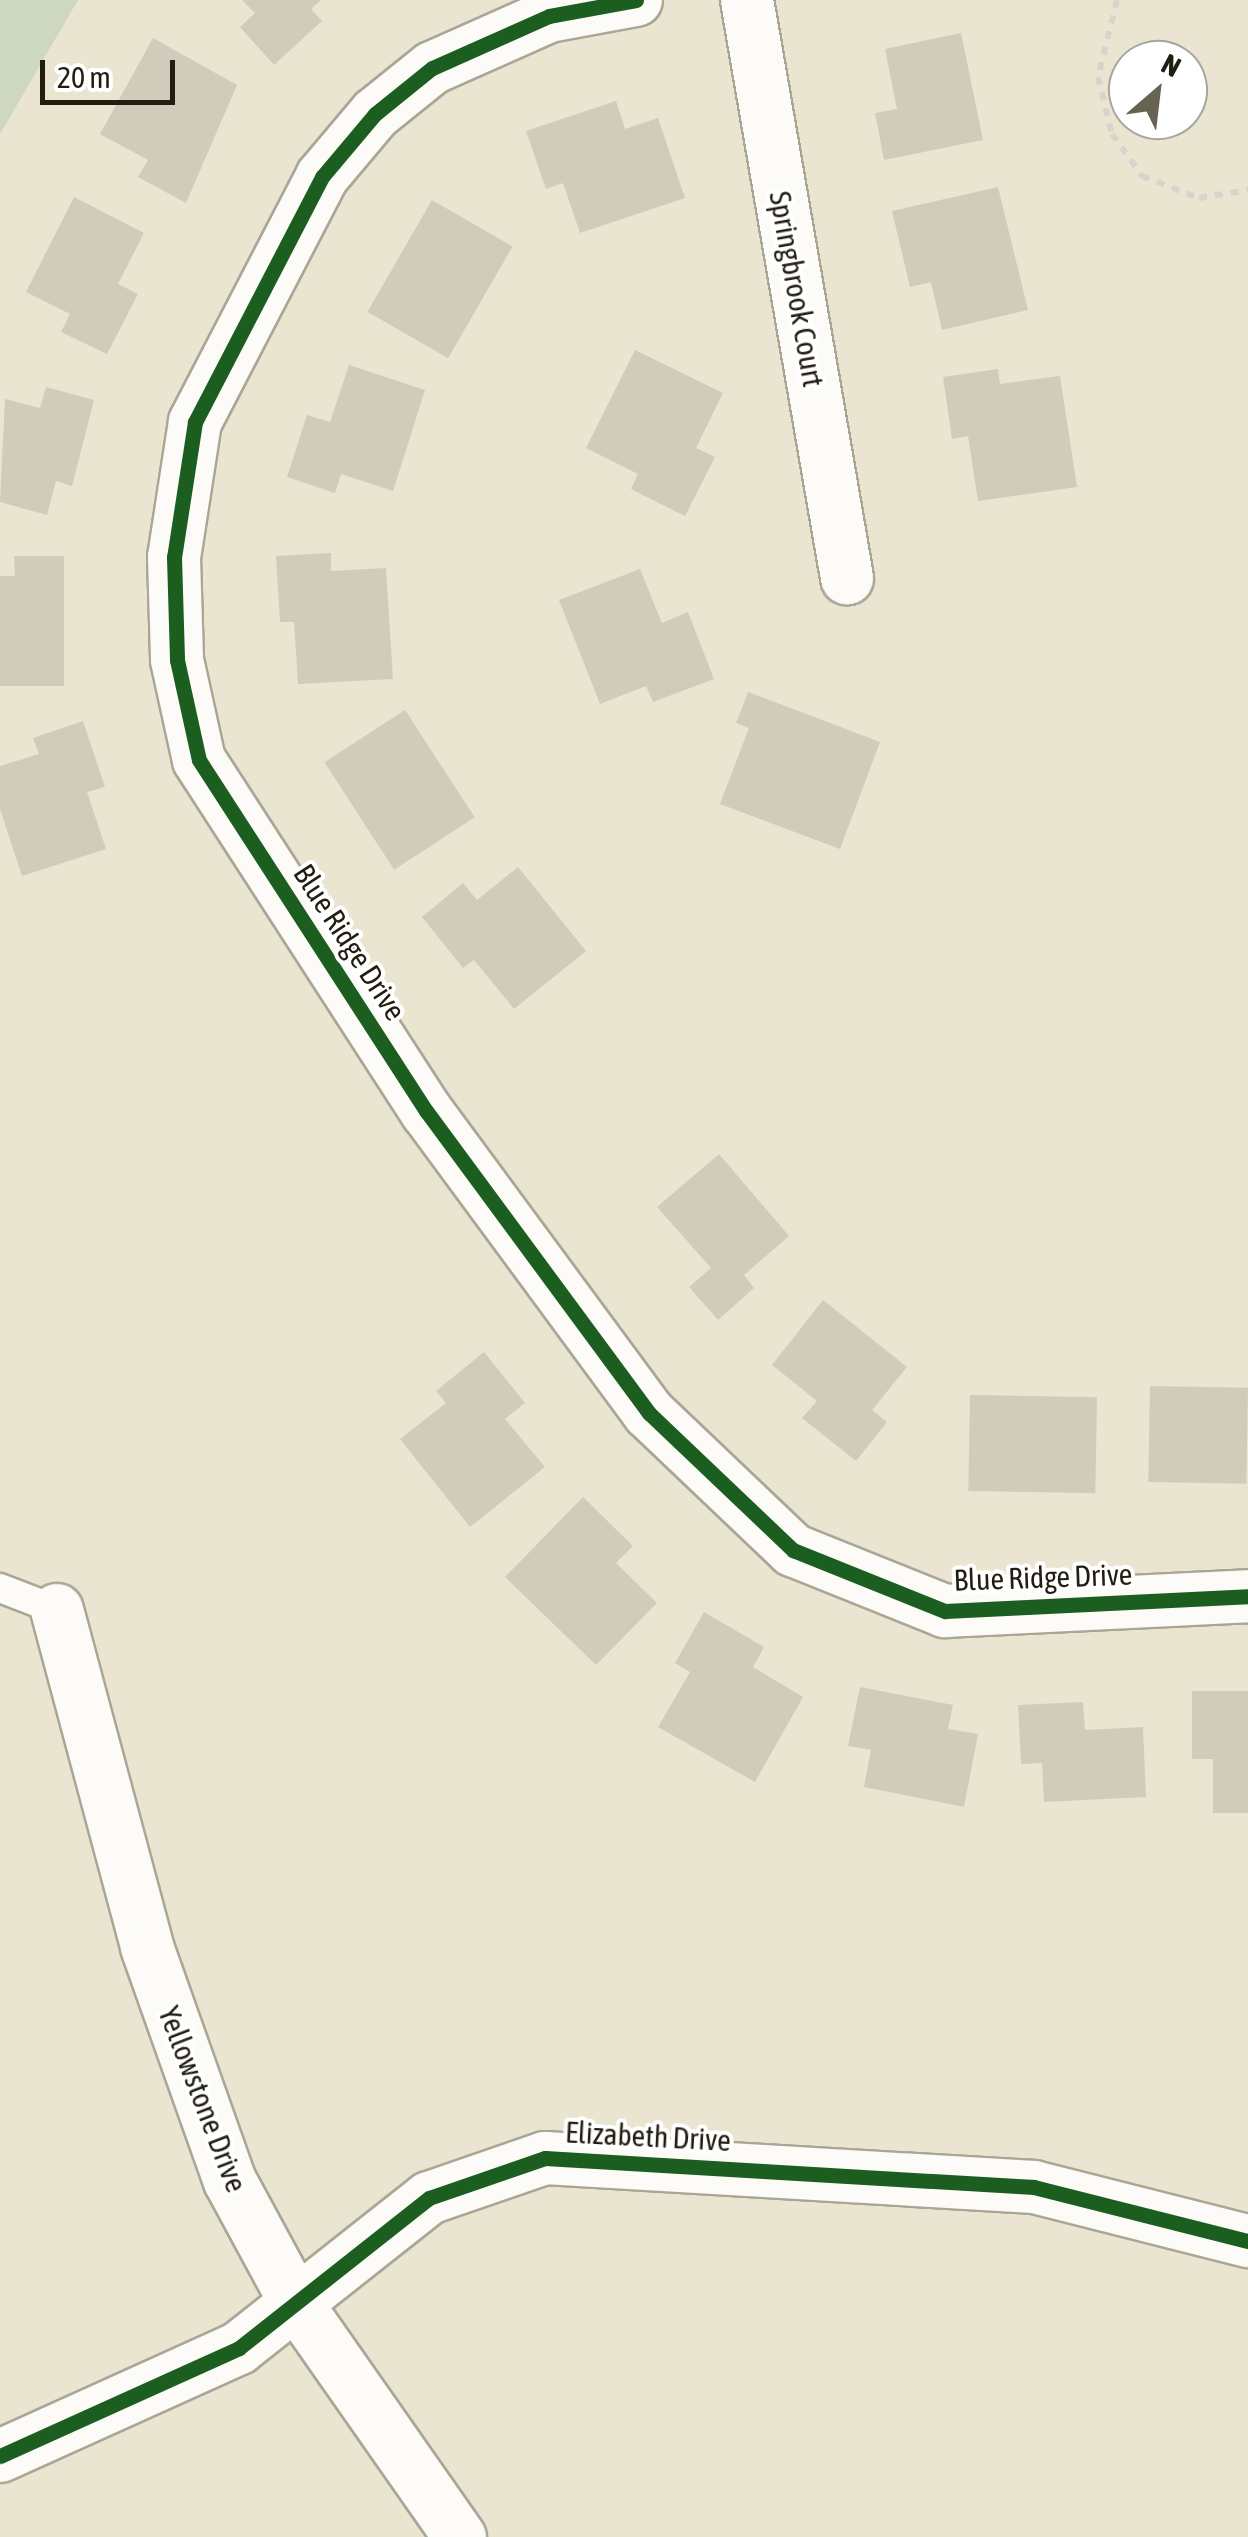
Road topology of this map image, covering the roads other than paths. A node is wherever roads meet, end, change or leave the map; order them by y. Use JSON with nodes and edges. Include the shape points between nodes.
{"nodes":[{"id":1,"x":636,"y":0,"type":"edge"},
{"id":2,"x":747,"y":0,"type":"edge"},
{"id":3,"x":847,"y":578,"type":"dead end"},
{"id":4,"x":0,"y":1588,"type":"edge"},
{"id":5,"x":1248,"y":1596,"type":"edge"},
{"id":6,"x":57,"y":1610,"type":"joint"},
{"id":7,"x":1248,"y":2240,"type":"edge"},
{"id":8,"x":296,"y":2303,"type":"junction"},
{"id":9,"x":0,"y":2456,"type":"edge"},
{"id":10,"x":460,"y":2537,"type":"edge"}],
"edges":[{"from":1,"to":5,"type":"street","name":"Blue Ridge Drive","via":[[549,16],[432,68],[375,114],[304,210],[195,422],[184,474],[174,557],[178,660],[199,760],[427,1112],[648,1412],[793,1550],[945,1611]]},
{"from":2,"to":3,"type":"street","name":"Springbrook Court"},
{"from":4,"to":6,"type":"lane"},
{"from":6,"to":8,"type":"street","name":"Yellowstone Drive","via":[[147,1947],[230,2181]]},
{"from":7,"to":8,"type":"street","name":"Elizabeth Drive","via":[[1034,2186],[545,2158],[428,2198]]},
{"from":8,"to":9,"type":"street","name":"Elizabeth Drive","via":[[239,2348]]},
{"from":8,"to":10,"type":"street","name":"Yellowstone Drive"}]}
